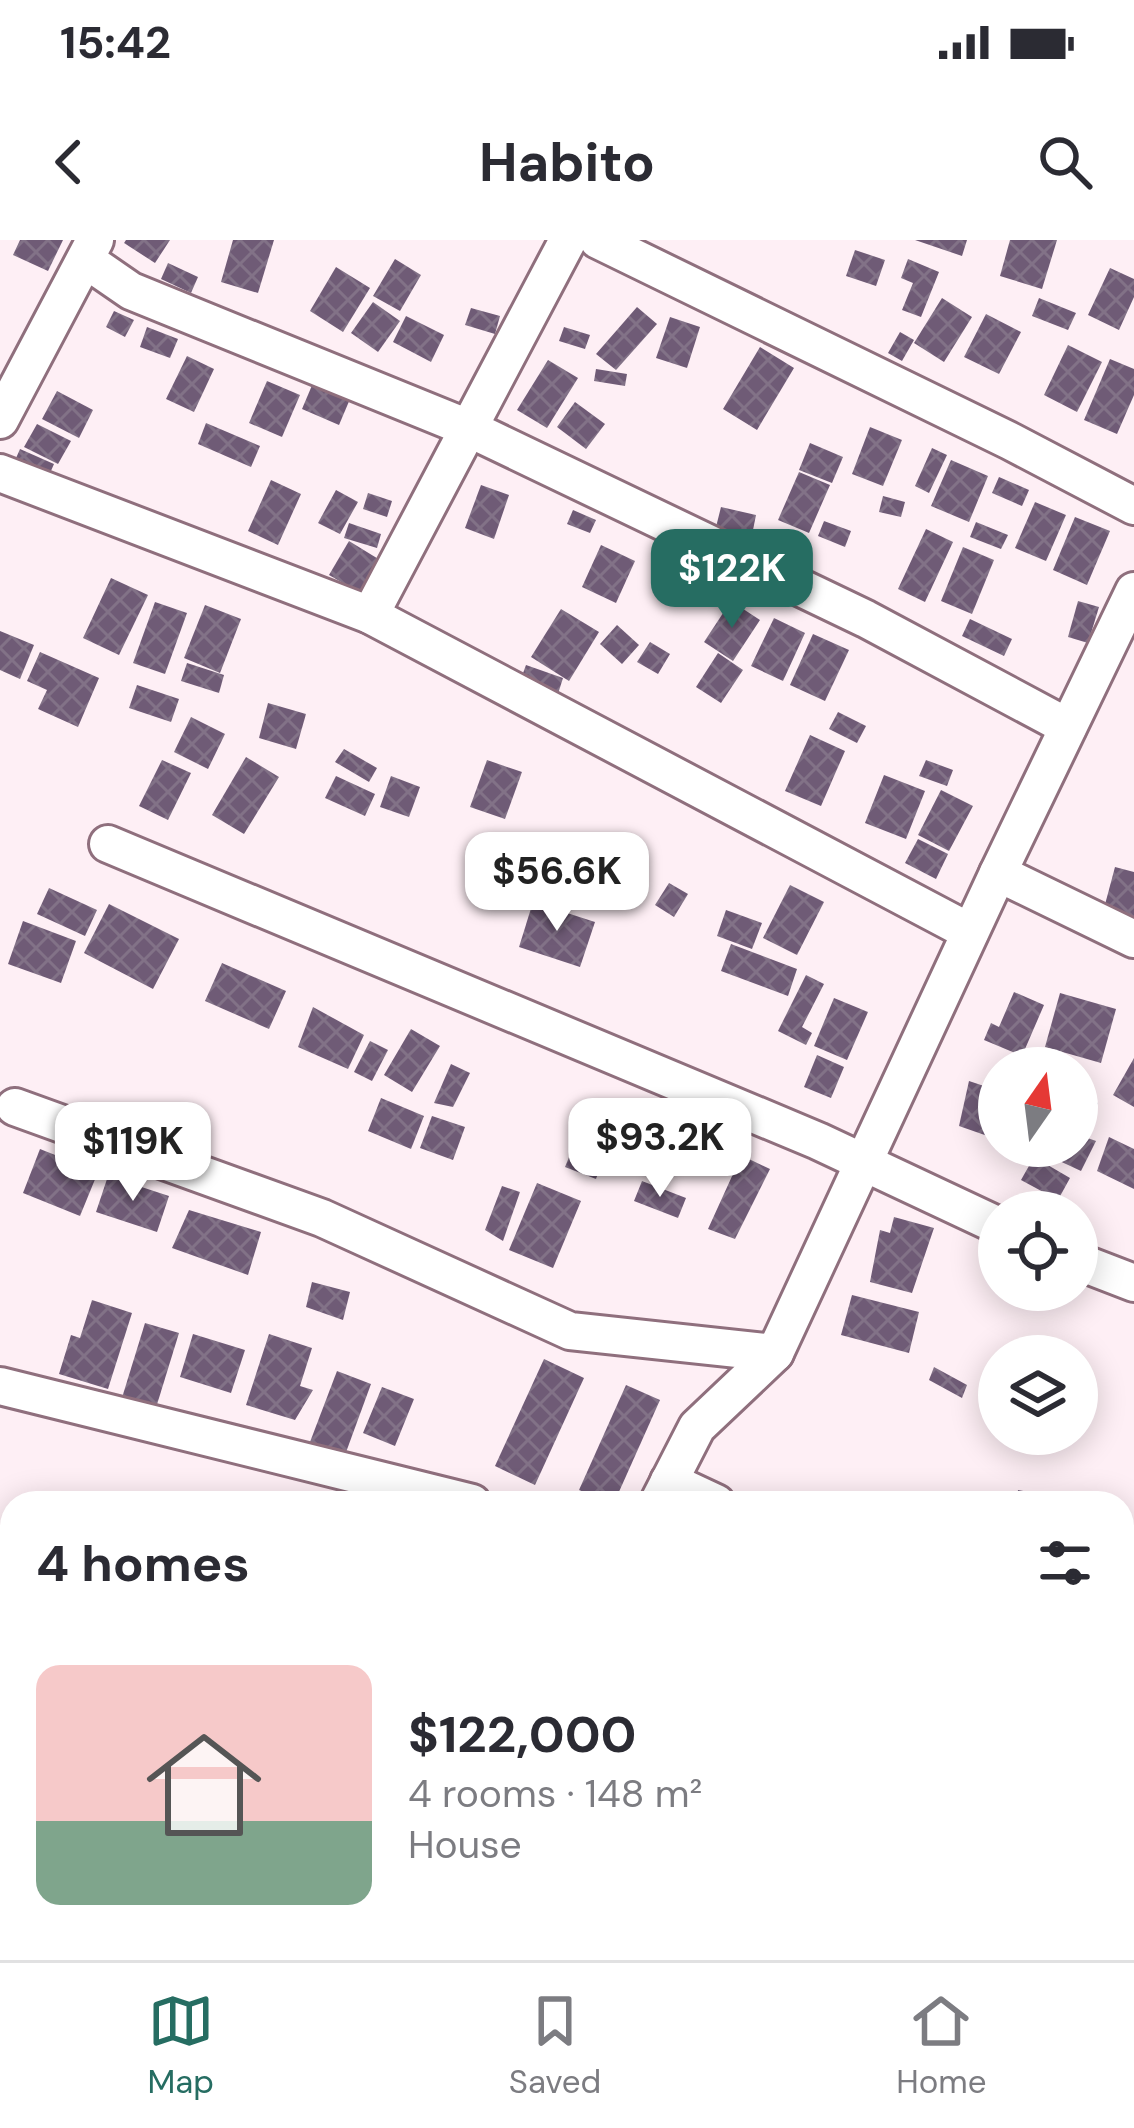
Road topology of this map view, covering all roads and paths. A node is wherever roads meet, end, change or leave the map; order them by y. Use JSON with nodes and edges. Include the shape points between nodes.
{"nodes":[{"id":1,"x":568,"y":240,"type":"edge"},
{"id":2,"x":598,"y":240,"type":"edge"},
{"id":3,"x":90,"y":250,"type":"edge"},
{"id":4,"x":0,"y":420,"type":"edge"},
{"id":5,"x":468,"y":428,"type":"junction"},
{"id":6,"x":0,"y":473,"type":"edge"},
{"id":7,"x":1134,"y":506,"type":"edge"},
{"id":8,"x":1134,"y":591,"type":"edge"},
{"id":9,"x":370,"y":615,"type":"junction"},
{"id":10,"x":1068,"y":728,"type":"junction"},
{"id":11,"x":108,"y":844,"type":"dead end"},
{"id":12,"x":998,"y":873,"type":"junction"},
{"id":13,"x":970,"y":932,"type":"junction"},
{"id":14,"x":1134,"y":939,"type":"edge"},
{"id":15,"x":15,"y":1106,"type":"dead end"},
{"id":16,"x":862,"y":1162,"type":"junction"},
{"id":17,"x":978,"y":1216,"type":"edge"},
{"id":18,"x":1098,"y":1270,"type":"edge"},
{"id":19,"x":1134,"y":1283,"type":"edge"},
{"id":20,"x":775,"y":1353,"type":"junction"},
{"id":21,"x":0,"y":1386,"type":"edge"},
{"id":22,"x":424,"y":1491,"type":"edge"},
{"id":23,"x":664,"y":1491,"type":"edge"}],
"edges":[{"from":1,"to":5,"type":"street"},
{"from":2,"to":7,"type":"street"},
{"from":3,"to":4,"type":"street"},
{"from":3,"to":5,"type":"street","via":[[131,291]]},
{"from":5,"to":9,"type":"street"},
{"from":5,"to":10,"type":"street","via":[[866,619]]},
{"from":6,"to":9,"type":"street"},
{"from":8,"to":10,"type":"street"},
{"from":9,"to":13,"type":"street"},
{"from":10,"to":12,"type":"street"},
{"from":11,"to":16,"type":"street"},
{"from":12,"to":13,"type":"street"},
{"from":12,"to":14,"type":"street"},
{"from":13,"to":16,"type":"street"},
{"from":15,"to":20,"type":"street","via":[[322,1218],[570,1331]]},
{"from":16,"to":17,"type":"street"},
{"from":16,"to":20,"type":"street"},
{"from":18,"to":19,"type":"street"},
{"from":20,"to":23,"type":"street","via":[[697,1427]]},
{"from":21,"to":22,"type":"street"}]}
